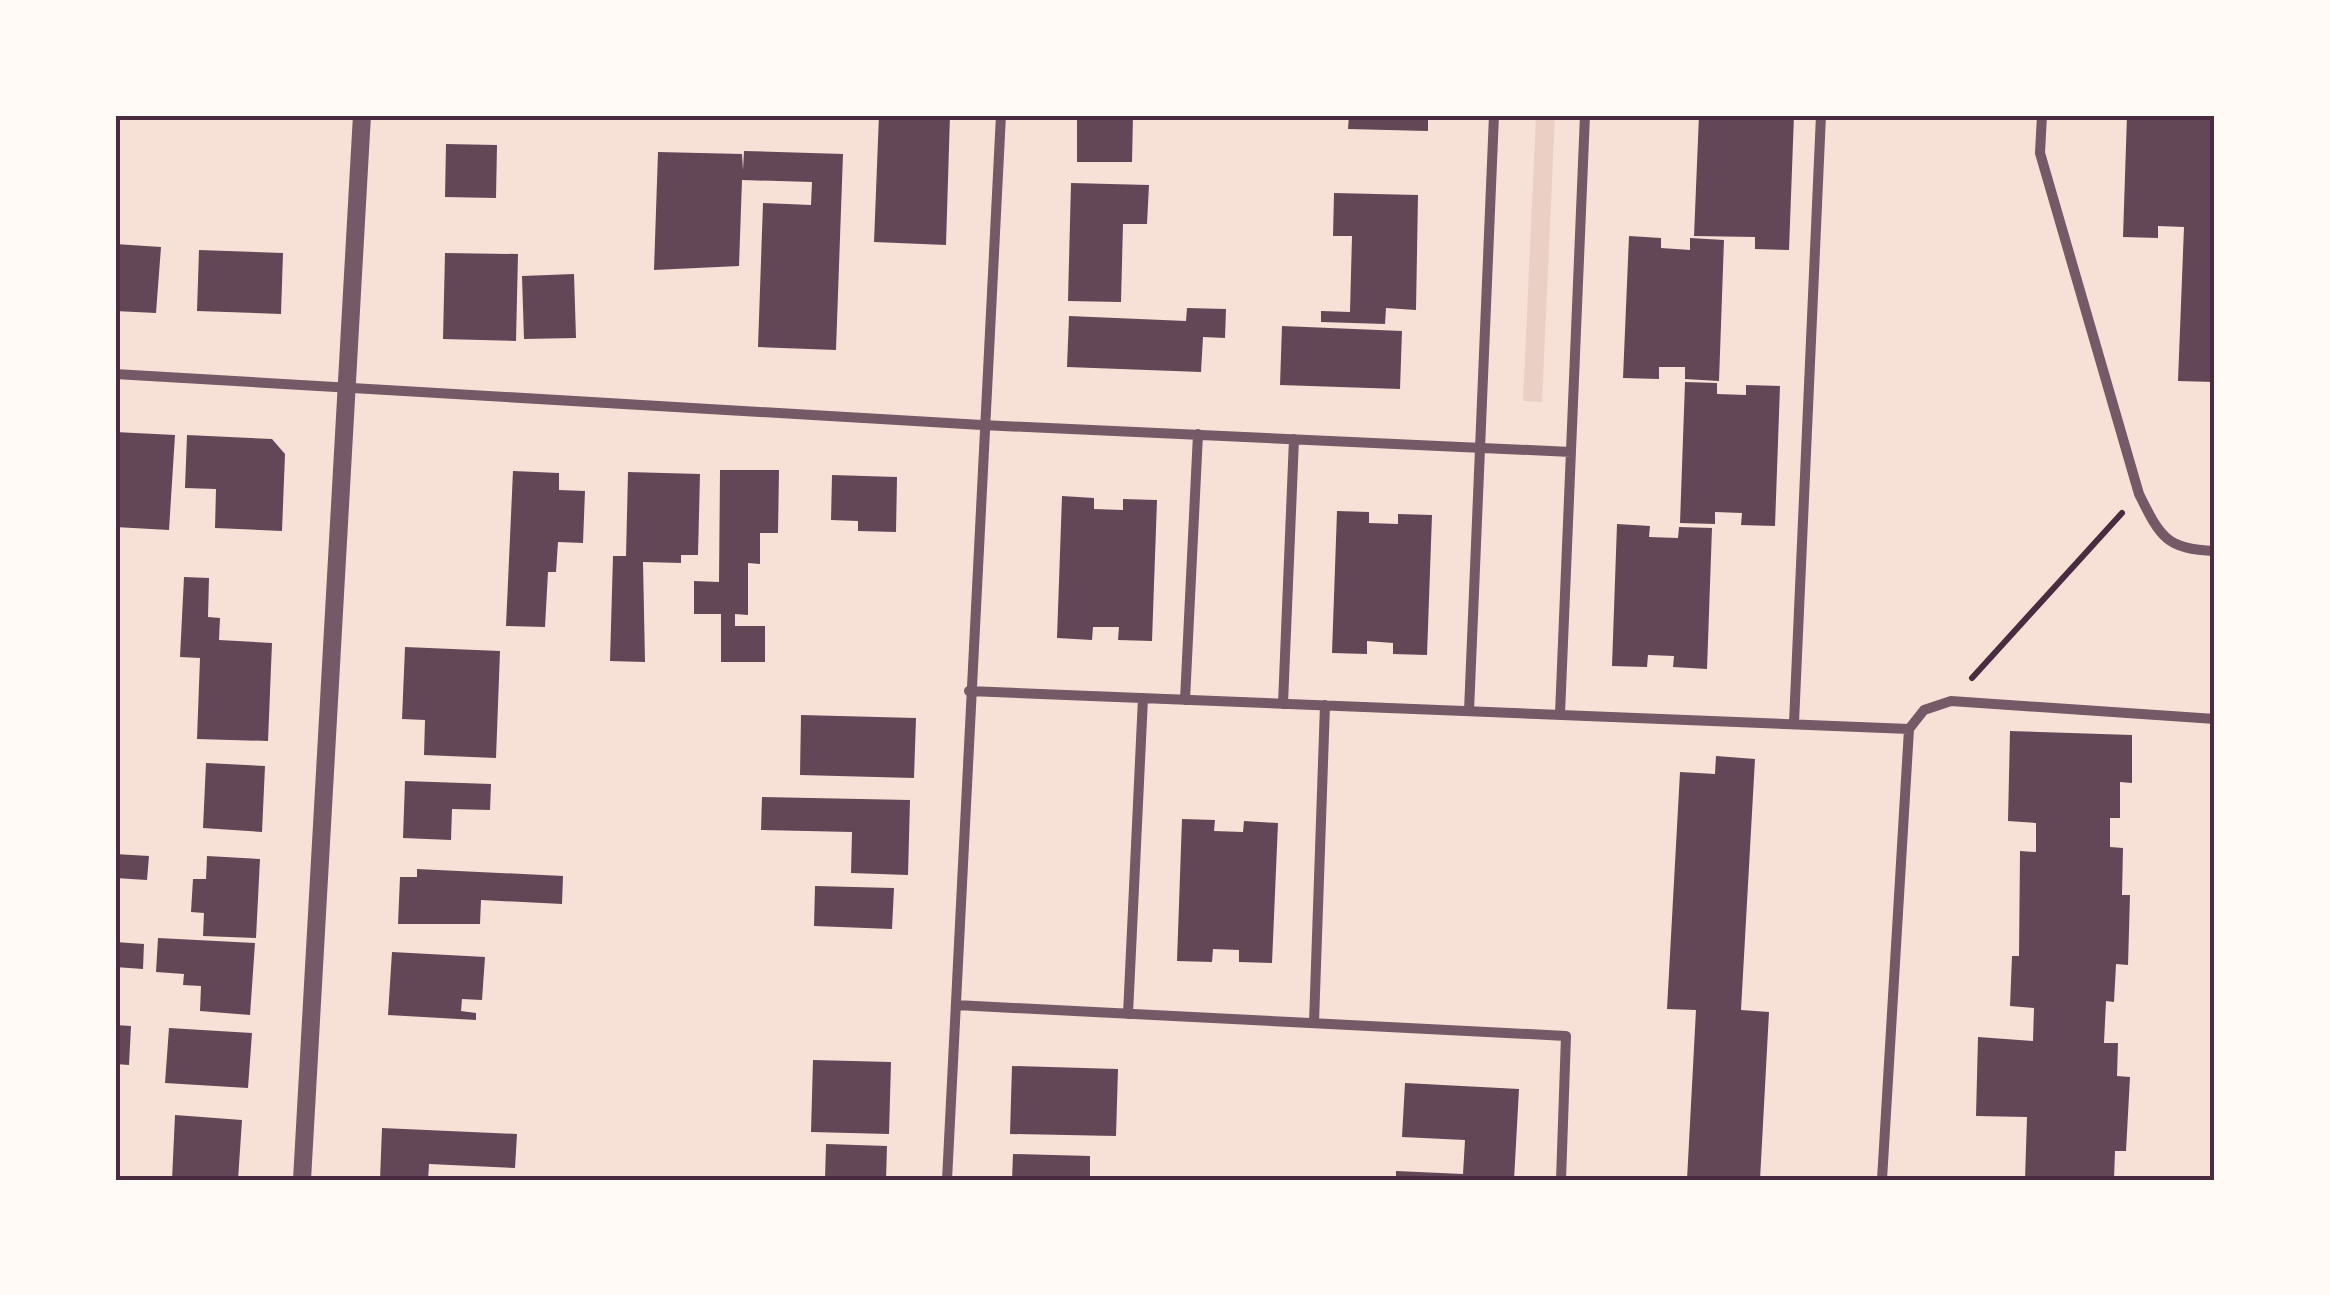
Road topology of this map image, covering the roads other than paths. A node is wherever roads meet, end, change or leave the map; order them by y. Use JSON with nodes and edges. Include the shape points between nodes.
{"nodes":[{"id":1,"x":362,"y":115,"type":"edge"},
{"id":2,"x":1001,"y":115,"type":"edge"},
{"id":3,"x":1494,"y":115,"type":"edge"},
{"id":4,"x":1585,"y":115,"type":"edge"},
{"id":5,"x":1821,"y":115,"type":"edge"},
{"id":6,"x":2042,"y":115,"type":"edge"},
{"id":7,"x":115,"y":374,"type":"edge"},
{"id":8,"x":346,"y":388,"type":"junction"},
{"id":9,"x":982,"y":425,"type":"junction"},
{"id":10,"x":1198,"y":434,"type":"junction"},
{"id":11,"x":1294,"y":438,"type":"junction"},
{"id":12,"x":1480,"y":448,"type":"junction"},
{"id":13,"x":1571,"y":452,"type":"junction"},
{"id":14,"x":2215,"y":550,"type":"edge"},
{"id":15,"x":969,"y":691,"type":"junction"},
{"id":16,"x":1143,"y":698,"type":"junction"},
{"id":17,"x":1184,"y":700,"type":"junction"},
{"id":18,"x":1282,"y":704,"type":"junction"},
{"id":19,"x":1325,"y":705,"type":"junction"},
{"id":20,"x":1468,"y":711,"type":"junction"},
{"id":21,"x":1560,"y":714,"type":"junction"},
{"id":22,"x":2215,"y":719,"type":"edge"},
{"id":23,"x":1794,"y":723,"type":"junction"},
{"id":24,"x":1910,"y":729,"type":"junction"},
{"id":25,"x":956,"y":1005,"type":"junction"},
{"id":26,"x":1128,"y":1014,"type":"junction"},
{"id":27,"x":1314,"y":1023,"type":"junction"},
{"id":28,"x":302,"y":1180,"type":"edge"},
{"id":29,"x":947,"y":1180,"type":"edge"},
{"id":30,"x":1561,"y":1180,"type":"edge"},
{"id":31,"x":1882,"y":1180,"type":"edge"}],
"edges":[{"from":1,"to":8,"type":"street"},
{"from":2,"to":9,"type":"street"},
{"from":3,"to":12,"type":"street"},
{"from":4,"to":13,"type":"street"},
{"from":5,"to":23,"type":"street"},
{"from":6,"to":14,"type":"street","via":[[2040,153],[2139,494],[2158,533],[2173,545]]},
{"from":7,"to":8,"type":"street"},
{"from":8,"to":9,"type":"street"},
{"from":8,"to":28,"type":"street"},
{"from":9,"to":10,"type":"street"},
{"from":9,"to":15,"type":"street"},
{"from":10,"to":11,"type":"street"},
{"from":10,"to":17,"type":"street"},
{"from":11,"to":12,"type":"street"},
{"from":11,"to":18,"type":"street"},
{"from":12,"to":13,"type":"street"},
{"from":12,"to":20,"type":"street"},
{"from":13,"to":21,"type":"street"},
{"from":15,"to":16,"type":"street"},
{"from":15,"to":25,"type":"street"},
{"from":16,"to":17,"type":"street"},
{"from":16,"to":26,"type":"street"},
{"from":17,"to":18,"type":"street"},
{"from":18,"to":19,"type":"street"},
{"from":19,"to":20,"type":"street"},
{"from":19,"to":27,"type":"street"},
{"from":20,"to":21,"type":"street"},
{"from":21,"to":23,"type":"street"},
{"from":22,"to":24,"type":"street","via":[[1951,701],[1924,710]]},
{"from":23,"to":24,"type":"street"},
{"from":24,"to":31,"type":"street"},
{"from":25,"to":26,"type":"street"},
{"from":25,"to":29,"type":"street"},
{"from":26,"to":27,"type":"street"},
{"from":27,"to":30,"type":"street","via":[[1566,1036]]}]}
